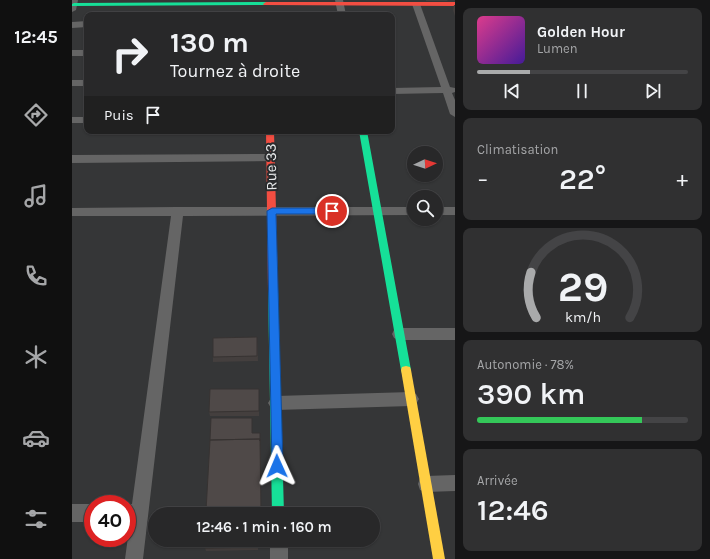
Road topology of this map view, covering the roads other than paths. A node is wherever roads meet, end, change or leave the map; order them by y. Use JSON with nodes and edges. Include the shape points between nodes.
{"nodes":[{"id":1,"x":340,"y":2,"type":"edge"},
{"id":2,"x":416,"y":4,"type":"junction"},
{"id":3,"x":455,"y":4,"type":"edge"},
{"id":4,"x":73,"y":5,"type":"edge"},
{"id":5,"x":342,"y":12,"type":"edge"},
{"id":6,"x":72,"y":24,"type":"edge"},
{"id":7,"x":84,"y":24,"type":"edge"},
{"id":8,"x":72,"y":53,"type":"edge"},
{"id":9,"x":84,"y":53,"type":"edge"},
{"id":10,"x":72,"y":83,"type":"edge"},
{"id":11,"x":84,"y":83,"type":"edge"},
{"id":12,"x":451,"y":90,"type":"edge"},
{"id":13,"x":395,"y":91,"type":"edge"},
{"id":14,"x":455,"y":114,"type":"edge"},
{"id":15,"x":72,"y":120,"type":"edge"},
{"id":16,"x":84,"y":120,"type":"edge"},
{"id":17,"x":270,"y":134,"type":"edge"},
{"id":18,"x":364,"y":134,"type":"edge"},
{"id":19,"x":270,"y":158,"type":"junction"},
{"id":20,"x":72,"y":159,"type":"edge"},
{"id":21,"x":178,"y":211,"type":"junction"},
{"id":22,"x":272,"y":211,"type":"junction"},
{"id":23,"x":377,"y":211,"type":"junction"},
{"id":24,"x":407,"y":211,"type":"edge"},
{"id":25,"x":443,"y":211,"type":"edge"},
{"id":26,"x":455,"y":211,"type":"edge"},
{"id":27,"x":72,"y":212,"type":"edge"},
{"id":28,"x":399,"y":334,"type":"junction"},
{"id":29,"x":455,"y":334,"type":"edge"},
{"id":30,"x":411,"y":399,"type":"junction"},
{"id":31,"x":276,"y":402,"type":"junction"},
{"id":32,"x":455,"y":483,"type":"edge"},
{"id":33,"x":426,"y":484,"type":"junction"},
{"id":34,"x":136,"y":499,"type":"edge"},
{"id":35,"x":278,"y":507,"type":"edge"},
{"id":36,"x":72,"y":513,"type":"edge"},
{"id":37,"x":84,"y":513,"type":"edge"},
{"id":38,"x":134,"y":547,"type":"edge"},
{"id":39,"x":279,"y":547,"type":"edge"},
{"id":40,"x":134,"y":559,"type":"edge"},
{"id":41,"x":279,"y":559,"type":"edge"},
{"id":42,"x":439,"y":559,"type":"edge"}],
"edges":[{"from":1,"to":2,"type":"street"},
{"from":1,"to":4,"type":"street"},
{"from":1,"to":5,"type":"street"},
{"from":2,"to":3,"type":"street"},
{"from":2,"to":12,"type":"street"},
{"from":6,"to":7,"type":"street"},
{"from":8,"to":9,"type":"street"},
{"from":10,"to":11,"type":"street"},
{"from":12,"to":13,"type":"street"},
{"from":12,"to":14,"type":"street"},
{"from":15,"to":16,"type":"street"},
{"from":17,"to":19,"type":"street","name":"Rue 33"},
{"from":18,"to":23,"type":"street"},
{"from":19,"to":20,"type":"street"},
{"from":19,"to":22,"type":"street","name":"Rue 33"},
{"from":21,"to":22,"type":"street"},
{"from":21,"to":27,"type":"street"},
{"from":21,"to":34,"type":"street"},
{"from":22,"to":23,"type":"street"},
{"from":22,"to":31,"type":"street","name":"Rue 33"},
{"from":23,"to":24,"type":"street"},
{"from":23,"to":28,"type":"street"},
{"from":25,"to":26,"type":"street"},
{"from":28,"to":29,"type":"street"},
{"from":28,"to":30,"type":"street"},
{"from":30,"to":31,"type":"street"},
{"from":30,"to":33,"type":"street"},
{"from":31,"to":35,"type":"street","name":"Rue 33"},
{"from":32,"to":33,"type":"street"},
{"from":33,"to":42,"type":"street"},
{"from":36,"to":37,"type":"street"},
{"from":38,"to":40,"type":"street"},
{"from":39,"to":41,"type":"street"}]}
